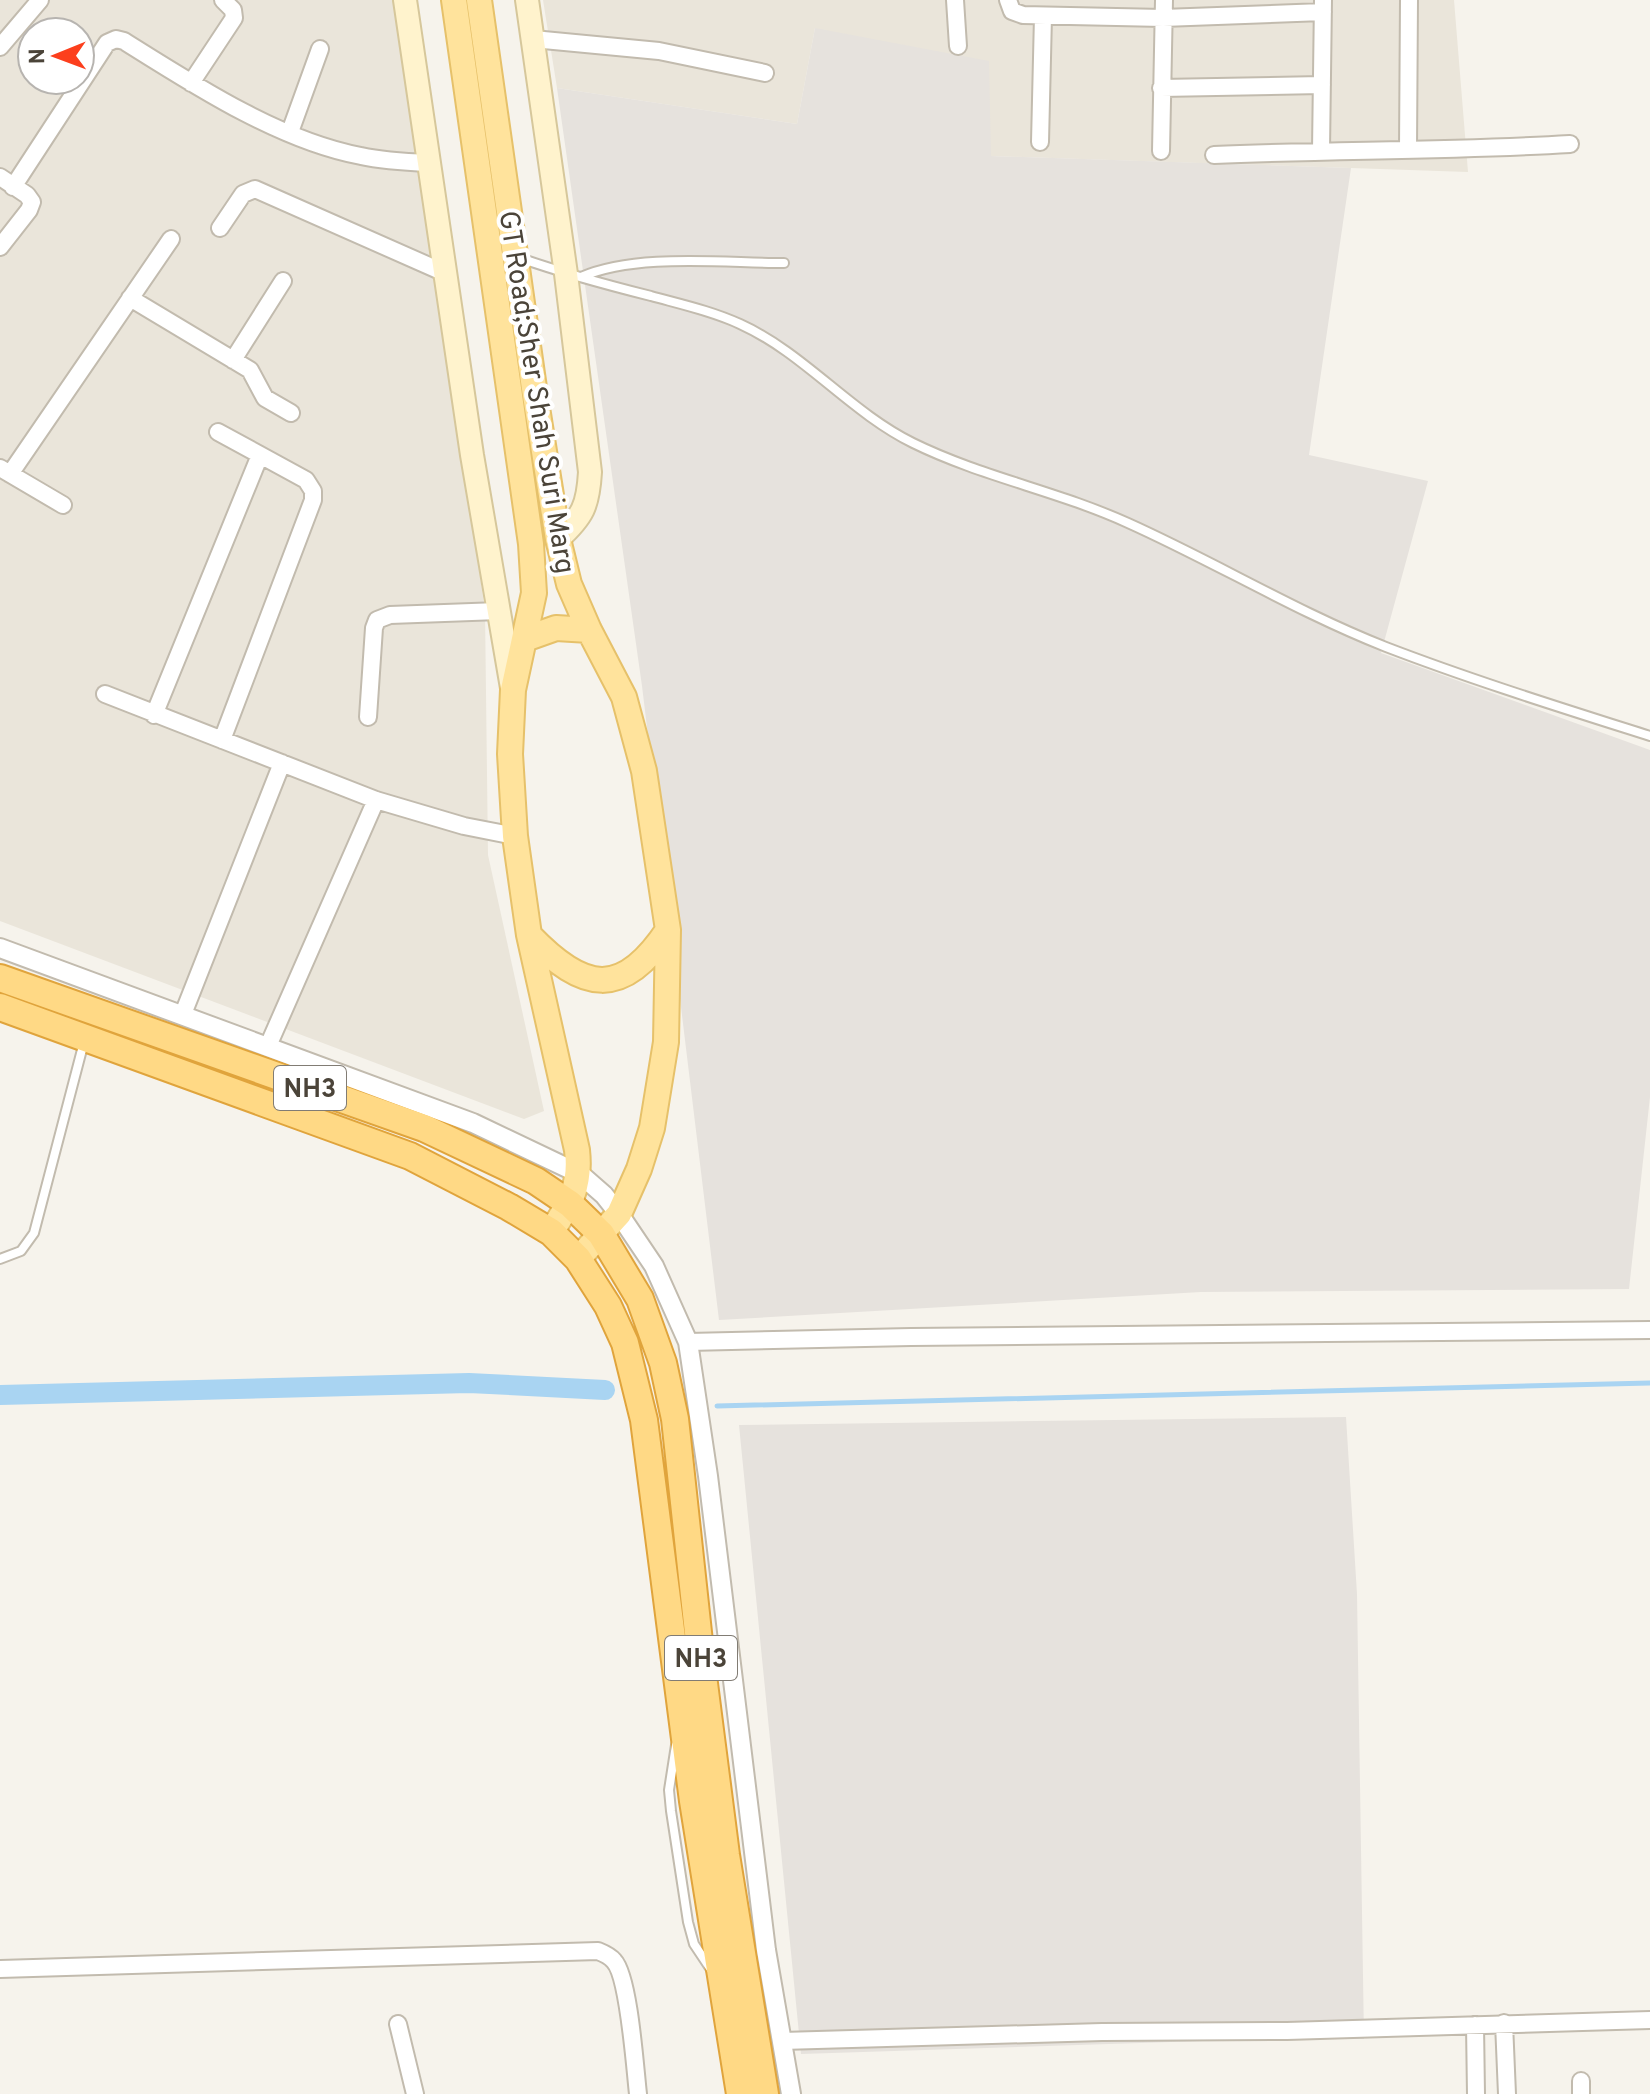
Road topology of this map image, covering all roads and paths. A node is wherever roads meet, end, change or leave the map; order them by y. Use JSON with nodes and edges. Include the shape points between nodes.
{"nodes":[{"id":1,"x":40,"y":0,"type":"edge"},
{"id":2,"x":223,"y":0,"type":"edge"},
{"id":3,"x":405,"y":0,"type":"edge"},
{"id":4,"x":454,"y":0,"type":"edge"},
{"id":5,"x":479,"y":0,"type":"edge"},
{"id":6,"x":527,"y":0,"type":"edge"},
{"id":7,"x":955,"y":0,"type":"edge"},
{"id":8,"x":1008,"y":0,"type":"edge"},
{"id":9,"x":1164,"y":0,"type":"edge"},
{"id":10,"x":1409,"y":0,"type":"edge"},
{"id":11,"x":1323,"y":6,"type":"edge"},
{"id":12,"x":1043,"y":16,"type":"junction"},
{"id":13,"x":1163,"y":18,"type":"junction"},
{"id":14,"x":533,"y":39,"type":"junction"},
{"id":15,"x":958,"y":46,"type":"dead end"},
{"id":16,"x":0,"y":47,"type":"edge"},
{"id":17,"x":320,"y":49,"type":"dead end"},
{"id":18,"x":765,"y":73,"type":"dead end"},
{"id":19,"x":191,"y":83,"type":"junction"},
{"id":20,"x":1322,"y":85,"type":"junction"},
{"id":21,"x":1161,"y":88,"type":"junction"},
{"id":22,"x":290,"y":132,"type":"junction"},
{"id":23,"x":1040,"y":142,"type":"dead end"},
{"id":24,"x":1570,"y":144,"type":"dead end"},
{"id":25,"x":1408,"y":149,"type":"junction"},
{"id":26,"x":1321,"y":150,"type":"junction"},
{"id":27,"x":1161,"y":151,"type":"dead end"},
{"id":28,"x":1214,"y":155,"type":"dead end"},
{"id":29,"x":429,"y":163,"type":"junction"},
{"id":30,"x":6,"y":182,"type":"edge"},
{"id":31,"x":220,"y":228,"type":"dead end"},
{"id":32,"x":171,"y":239,"type":"dead end"},
{"id":33,"x":0,"y":247,"type":"edge"},
{"id":34,"x":515,"y":256,"type":"junction"},
{"id":35,"x":784,"y":263,"type":"dead end"},
{"id":36,"x":445,"y":273,"type":"junction"},
{"id":37,"x":573,"y":276,"type":"junction"},
{"id":38,"x":283,"y":281,"type":"dead end"},
{"id":39,"x":130,"y":298,"type":"junction"},
{"id":40,"x":233,"y":360,"type":"junction"},
{"id":41,"x":291,"y":413,"type":"dead end"},
{"id":42,"x":218,"y":432,"type":"dead end"},
{"id":43,"x":260,"y":455,"type":"junction"},
{"id":44,"x":5,"y":471,"type":"edge"},
{"id":45,"x":63,"y":505,"type":"dead end"},
{"id":46,"x":558,"y":539,"type":"junction"},
{"id":47,"x":499,"y":611,"type":"junction"},
{"id":48,"x":589,"y":630,"type":"junction"},
{"id":49,"x":525,"y":639,"type":"junction"},
{"id":50,"x":513,"y":690,"type":"junction"},
{"id":51,"x":105,"y":694,"type":"dead end"},
{"id":52,"x":154,"y":715,"type":"junction"},
{"id":53,"x":368,"y":717,"type":"dead end"},
{"id":54,"x":1650,"y":736,"type":"edge"},
{"id":55,"x":222,"y":740,"type":"junction"},
{"id":56,"x":282,"y":763,"type":"junction"},
{"id":57,"x":376,"y":800,"type":"junction"},
{"id":58,"x":515,"y":836,"type":"junction"},
{"id":59,"x":668,"y":930,"type":"junction"},
{"id":60,"x":529,"y":935,"type":"junction"},
{"id":61,"x":0,"y":948,"type":"edge"},
{"id":62,"x":0,"y":978,"type":"edge"},
{"id":63,"x":0,"y":1007,"type":"edge"},
{"id":64,"x":183,"y":1014,"type":"junction"},
{"id":65,"x":85,"y":1038,"type":"junction"},
{"id":66,"x":268,"y":1046,"type":"junction"},
{"id":67,"x":580,"y":1174,"type":"junction"},
{"id":68,"x":570,"y":1204,"type":"junction"},
{"id":69,"x":619,"y":1214,"type":"junction"},
{"id":70,"x":551,"y":1232,"type":"junction"},
{"id":71,"x":601,"y":1234,"type":"junction"},
{"id":72,"x":0,"y":1259,"type":"edge"},
{"id":73,"x":578,"y":1259,"type":"junction"},
{"id":74,"x":1650,"y":1330,"type":"edge"},
{"id":75,"x":688,"y":1342,"type":"junction"},
{"id":76,"x":0,"y":1969,"type":"edge"},
{"id":77,"x":1650,"y":2020,"type":"edge"},
{"id":78,"x":1504,"y":2023,"type":"junction"},
{"id":79,"x":398,"y":2024,"type":"dead end"},
{"id":80,"x":1475,"y":2025,"type":"junction"},
{"id":81,"x":782,"y":2041,"type":"junction"},
{"id":82,"x":415,"y":2094,"type":"edge"},
{"id":83,"x":638,"y":2094,"type":"edge"},
{"id":84,"x":740,"y":2094,"type":"edge"},
{"id":85,"x":765,"y":2094,"type":"edge"},
{"id":86,"x":791,"y":2094,"type":"edge"},
{"id":87,"x":1476,"y":2094,"type":"edge"},
{"id":88,"x":1507,"y":2094,"type":"edge"}],
"edges":[{"from":1,"to":16,"type":"street"},
{"from":2,"to":19,"type":"street","via":[[234,18]]},
{"from":3,"to":29,"type":"main road"},
{"from":4,"to":49,"type":"main road","name":"GT Road;Sher Shah Suri Marg","via":[[531,544],[534,593]]},
{"from":5,"to":34,"type":"main road","name":"GT Road;Sher Shah Suri Marg"},
{"from":6,"to":14,"type":"main road"},
{"from":7,"to":15,"type":"street"},
{"from":8,"to":12,"type":"street","via":[[1012,11]]},
{"from":9,"to":13,"type":"street"},
{"from":10,"to":25,"type":"street"},
{"from":11,"to":13,"type":"street"},
{"from":11,"to":20,"type":"street"},
{"from":12,"to":13,"type":"street"},
{"from":12,"to":23,"type":"street"},
{"from":13,"to":21,"type":"street"},
{"from":14,"to":18,"type":"street","via":[[659,51]]},
{"from":14,"to":37,"type":"main road"},
{"from":17,"to":22,"type":"street"},
{"from":19,"to":22,"type":"street"},
{"from":19,"to":30,"type":"street","via":[[124,41],[107,43]]},
{"from":20,"to":21,"type":"street"},
{"from":20,"to":26,"type":"street"},
{"from":21,"to":27,"type":"street"},
{"from":22,"to":29,"type":"street","via":[[359,156]]},
{"from":24,"to":25,"type":"street"},
{"from":25,"to":26,"type":"street"},
{"from":26,"to":28,"type":"street"},
{"from":29,"to":36,"type":"main road"},
{"from":30,"to":33,"type":"street","via":[[32,202]]},
{"from":31,"to":36,"type":"street","via":[[243,194],[255,189]]},
{"from":32,"to":39,"type":"street"},
{"from":34,"to":37,"type":"lane"},
{"from":34,"to":46,"type":"main road","name":"GT Road;Sher Shah Suri Marg"},
{"from":35,"to":37,"type":"lane","via":[[654,262]]},
{"from":36,"to":47,"type":"main road"},
{"from":37,"to":46,"type":"main road","via":[[590,472],[580,519]]},
{"from":37,"to":54,"type":"lane","via":[[739,323],[780,346],[909,441],[1127,522],[1385,647]]},
{"from":38,"to":40,"type":"street"},
{"from":39,"to":40,"type":"street"},
{"from":39,"to":44,"type":"street"},
{"from":40,"to":41,"type":"street","via":[[250,370],[265,398]]},
{"from":42,"to":43,"type":"street"},
{"from":43,"to":52,"type":"street"},
{"from":43,"to":55,"type":"street","via":[[306,480],[313,500]]},
{"from":44,"to":45,"type":"street"},
{"from":46,"to":48,"type":"main road","name":"GT Road;Sher Shah Suri Marg","via":[[569,584]]},
{"from":47,"to":50,"type":"main road"},
{"from":47,"to":53,"type":"street","via":[[390,615],[377,620]]},
{"from":48,"to":49,"type":"main road","via":[[556,628]]},
{"from":48,"to":59,"type":"main road","name":"GT Road;Sher Shah Suri Marg","via":[[624,697],[640,756]]},
{"from":49,"to":50,"type":"main road","name":"GT Road;Sher Shah Suri Marg"},
{"from":50,"to":58,"type":"main road","name":"GT Road;Sher Shah Suri Marg"},
{"from":51,"to":52,"type":"street"},
{"from":52,"to":55,"type":"street"},
{"from":55,"to":56,"type":"street"},
{"from":56,"to":57,"type":"street"},
{"from":56,"to":64,"type":"street"},
{"from":57,"to":58,"type":"street"},
{"from":57,"to":66,"type":"street"},
{"from":58,"to":60,"type":"main road","name":"GT Road;Sher Shah Suri Marg"},
{"from":59,"to":60,"type":"main road","via":[[641,964],[608,980],[571,972]]},
{"from":59,"to":69,"type":"main road","name":"GT Road;Sher Shah Suri Marg","via":[[666,1042],[652,1128]]},
{"from":60,"to":67,"type":"main road","name":"GT Road;Sher Shah Suri Marg"},
{"from":61,"to":64,"type":"street"},
{"from":62,"to":68,"type":"highway","number":"NH3","via":[[424,1128],[536,1181]]},
{"from":63,"to":65,"type":"highway","number":"NH3"},
{"from":64,"to":66,"type":"street"},
{"from":65,"to":70,"type":"highway","number":"NH3","via":[[410,1156]]},
{"from":65,"to":72,"type":"lane","via":[[34,1233],[21,1251]]},
{"from":66,"to":67,"type":"street","via":[[473,1123]]},
{"from":67,"to":68,"type":"main road","name":"GT Road;Sher Shah Suri Marg"},
{"from":67,"to":69,"type":"street"},
{"from":68,"to":70,"type":"main road","name":"GT Road;Sher Shah Suri Marg"},
{"from":68,"to":71,"type":"highway","number":"NH3"},
{"from":69,"to":71,"type":"main road","name":"GT Road;Sher Shah Suri Marg"},
{"from":69,"to":75,"type":"street","via":[[654,1266]]},
{"from":70,"to":73,"type":"highway","number":"NH3"},
{"from":71,"to":73,"type":"main road","name":"GT Road;Sher Shah Suri Marg"},
{"from":71,"to":85,"type":"highway","number":"NH3","via":[[640,1299],[663,1363],[675,1419],[726,1855]]},
{"from":73,"to":84,"type":"highway","number":"NH3","via":[[608,1306],[635,1375]]},
{"from":74,"to":75,"type":"street"},
{"from":75,"to":81,"type":"street"},
{"from":76,"to":83,"type":"street","via":[[598,1951],[619,1970]]},
{"from":77,"to":78,"type":"street"},
{"from":78,"to":80,"type":"street"},
{"from":78,"to":88,"type":"street"},
{"from":79,"to":82,"type":"street"},
{"from":80,"to":81,"type":"street"},
{"from":80,"to":87,"type":"street"},
{"from":81,"to":86,"type":"street"}]}
